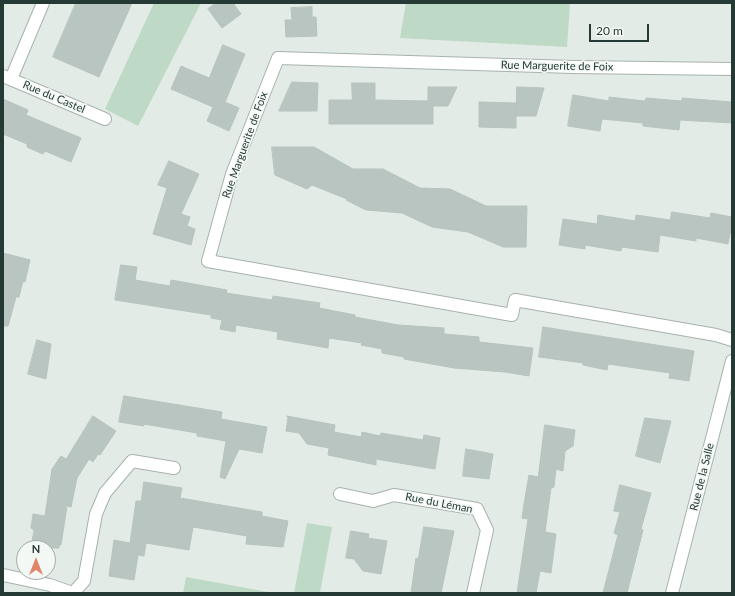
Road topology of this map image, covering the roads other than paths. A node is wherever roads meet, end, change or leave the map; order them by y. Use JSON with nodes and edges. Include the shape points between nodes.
{"nodes":[{"id":1,"x":44,"y":3,"type":"edge"},
{"id":2,"x":732,"y":69,"type":"edge"},
{"id":3,"x":7,"y":78,"type":"edge"},
{"id":4,"x":105,"y":118,"type":"dead end"},
{"id":5,"x":732,"y":340,"type":"edge"},
{"id":6,"x":732,"y":361,"type":"edge"},
{"id":7,"x":174,"y":468,"type":"dead end"},
{"id":8,"x":340,"y":494,"type":"dead end"},
{"id":9,"x":3,"y":575,"type":"edge"},
{"id":10,"x":73,"y":593,"type":"edge"},
{"id":11,"x":473,"y":593,"type":"edge"},
{"id":12,"x":672,"y":593,"type":"edge"}],
"edges":[{"from":1,"to":3,"type":"street"},
{"from":2,"to":5,"type":"street","name":"Rue Marguerite de Foix","via":[[278,58],[232,174],[208,261],[512,315],[515,300],[716,335]]},
{"from":3,"to":4,"type":"street","name":"Rue du Castel"},
{"from":6,"to":12,"type":"street","name":"Rue de la Salle"},
{"from":7,"to":10,"type":"street","via":[[132,461],[105,493],[96,514],[84,581]]},
{"from":8,"to":11,"type":"street","name":"Rue du Léman","via":[[373,501],[394,495],[477,509],[487,530]]},
{"from":9,"to":10,"type":"street","via":[[50,585]]}]}
